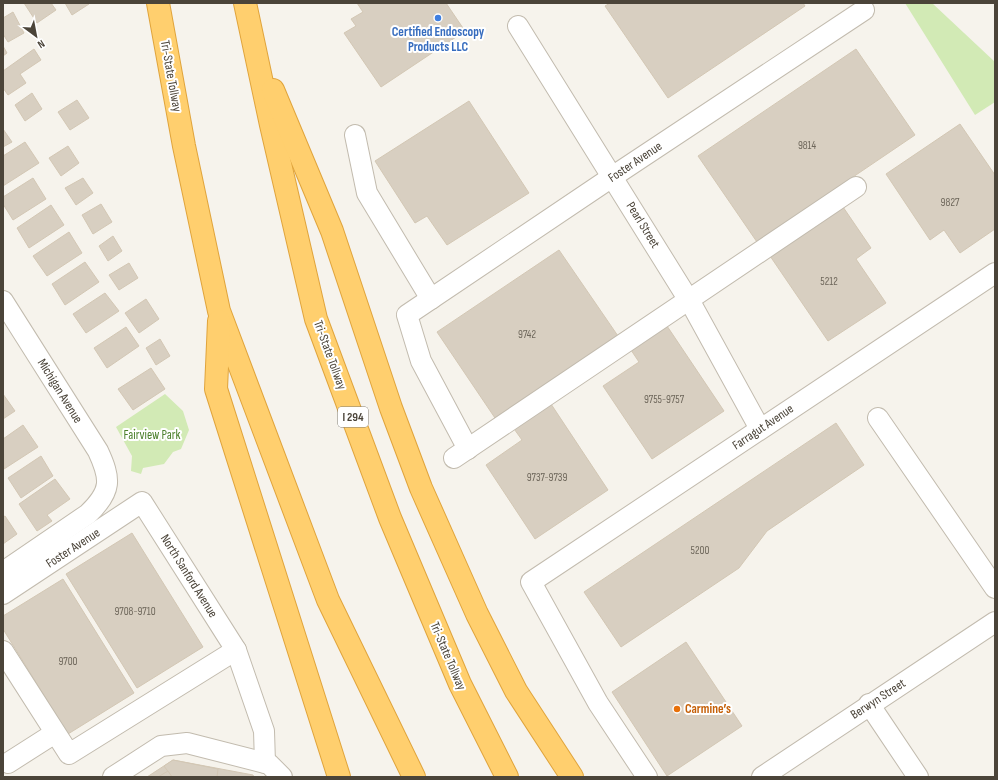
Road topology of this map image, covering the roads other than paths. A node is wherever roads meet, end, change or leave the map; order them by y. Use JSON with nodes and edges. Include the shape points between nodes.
{"nodes":[{"id":1,"x":158,"y":3,"type":"edge"},
{"id":2,"x":245,"y":3,"type":"edge"},
{"id":3,"x":864,"y":10,"type":"dead end"},
{"id":4,"x":518,"y":26,"type":"dead end"},
{"id":5,"x":252,"y":39,"type":"junction"},
{"id":6,"x":355,"y":135,"type":"dead end"},
{"id":7,"x":612,"y":177,"type":"junction"},
{"id":8,"x":856,"y":187,"type":"dead end"},
{"id":9,"x":995,"y":273,"type":"edge"},
{"id":10,"x":431,"y":299,"type":"junction"},
{"id":11,"x":688,"y":299,"type":"junction"},
{"id":12,"x":3,"y":300,"type":"edge"},
{"id":13,"x":219,"y":311,"type":"junction"},
{"id":14,"x":878,"y":418,"type":"dead end"},
{"id":15,"x":760,"y":429,"type":"junction"},
{"id":16,"x":107,"y":484,"type":"joint"},
{"id":17,"x":142,"y":502,"type":"joint"},
{"id":18,"x":4,"y":571,"type":"edge"},
{"id":19,"x":995,"y":588,"type":"edge"},
{"id":20,"x":3,"y":594,"type":"edge"},
{"id":21,"x":995,"y":622,"type":"edge"},
{"id":22,"x":236,"y":650,"type":"junction"},
{"id":23,"x":3,"y":651,"type":"edge"},
{"id":24,"x":869,"y":704,"type":"junction"},
{"id":25,"x":55,"y":733,"type":"junction"},
{"id":26,"x":8,"y":763,"type":"dead end"},
{"id":27,"x":265,"y":763,"type":"junction"},
{"id":28,"x":113,"y":777,"type":"edge"},
{"id":29,"x":282,"y":777,"type":"edge"},
{"id":30,"x":339,"y":777,"type":"edge"},
{"id":31,"x":414,"y":777,"type":"edge"},
{"id":32,"x":507,"y":777,"type":"edge"},
{"id":33,"x":572,"y":777,"type":"edge"},
{"id":34,"x":647,"y":777,"type":"edge"},
{"id":35,"x":762,"y":777,"type":"edge"},
{"id":36,"x":918,"y":777,"type":"edge"}],
"edges":[{"from":1,"to":13,"type":"highway","name":"Tri-State Tollway","via":[[184,146]]},
{"from":2,"to":5,"type":"highway","name":"Tri-State Tollway","number":"I 294"},
{"from":3,"to":7,"type":"street","name":"Foster Avenue"},
{"from":4,"to":7,"type":"street","name":"Pearl Street"},
{"from":5,"to":32,"type":"highway","name":"Tri-State Tollway","number":"I 294","via":[[316,318],[390,518],[460,684]]},
{"from":5,"to":33,"type":"highway","via":[[332,231],[391,408],[421,488],[477,614],[516,691]]},
{"from":6,"to":10,"type":"street","via":[[367,193]]},
{"from":7,"to":10,"type":"street","name":"Foster Avenue"},
{"from":7,"to":11,"type":"street","name":"Pearl Street"},
{"from":8,"to":11,"type":"street"},
{"from":9,"to":15,"type":"street","name":"Farragut Avenue"},
{"from":10,"to":11,"type":"street","name":"Foster Avenue","via":[[407,315],[421,361],[461,453]]},
{"from":11,"to":15,"type":"street","name":"Pearl Street"},
{"from":12,"to":16,"type":"street","name":"Michigan Avenue","via":[[98,451],[108,475]]},
{"from":13,"to":30,"type":"highway","via":[[216,389]]},
{"from":13,"to":31,"type":"highway","name":"Tri-State Tollway","via":[[328,600]]},
{"from":14,"to":19,"type":"street"},
{"from":15,"to":34,"type":"street","name":"Farragut Avenue","via":[[531,582],[598,703]]},
{"from":16,"to":18,"type":"street","name":"Foster Avenue","via":[[98,505],[88,514]]},
{"from":17,"to":20,"type":"street","name":"Foster Avenue"},
{"from":17,"to":22,"type":"street","name":"North Sanford Avenue"},
{"from":21,"to":24,"type":"street","name":"Berwyn Street"},
{"from":22,"to":25,"type":"street","via":[[69,754]]},
{"from":22,"to":27,"type":"street","name":"North Sanford Avenue","via":[[264,731]]},
{"from":23,"to":25,"type":"street"},
{"from":24,"to":35,"type":"street","name":"Berwyn Street"},
{"from":24,"to":36,"type":"street"},
{"from":25,"to":26,"type":"street"},
{"from":27,"to":28,"type":"street","via":[[187,743],[161,746]]},
{"from":27,"to":29,"type":"street"}]}
